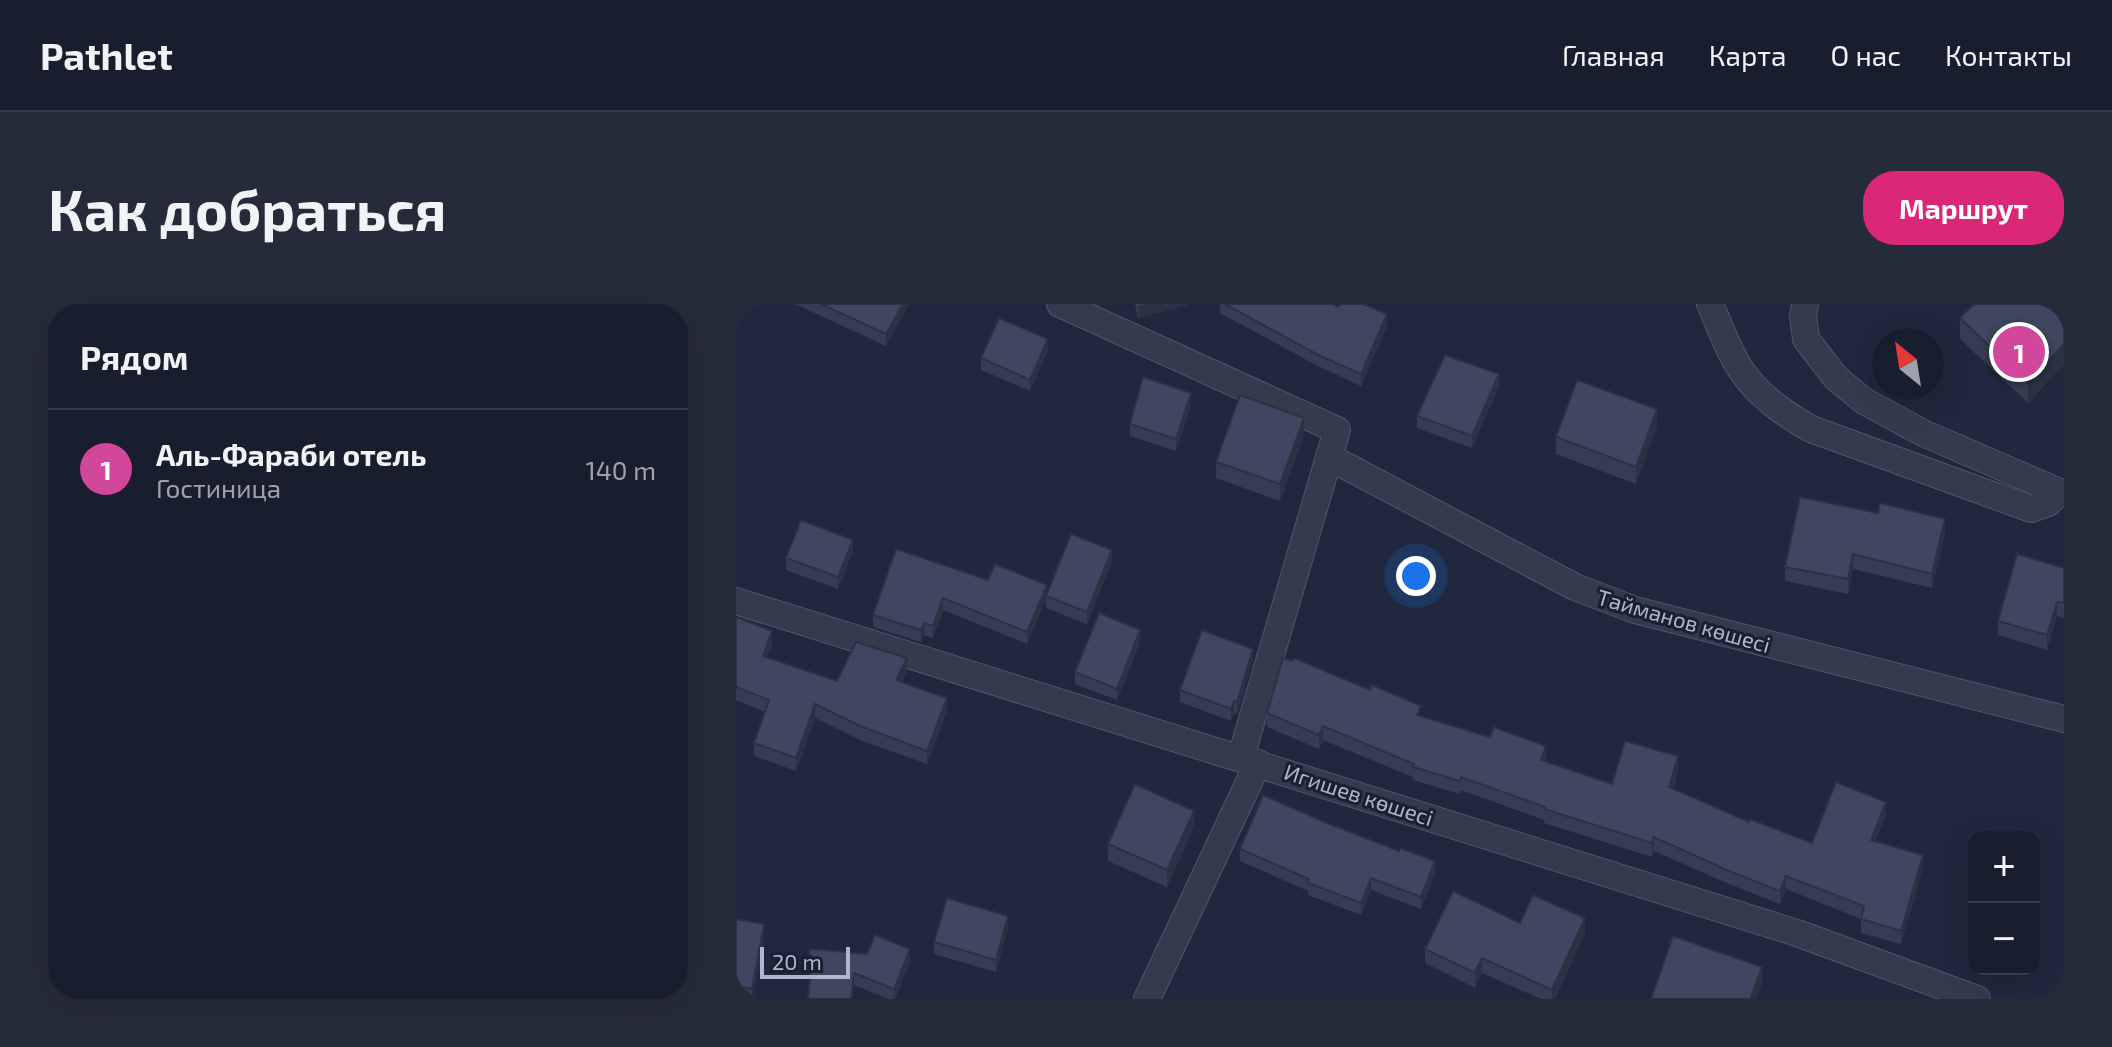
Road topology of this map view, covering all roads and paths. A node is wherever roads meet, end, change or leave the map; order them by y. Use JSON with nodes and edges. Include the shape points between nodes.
{"nodes":[{"id":1,"x":1060,"y":304,"type":"edge"},
{"id":2,"x":1710,"y":304,"type":"edge"},
{"id":3,"x":1805,"y":304,"type":"edge"},
{"id":4,"x":1329,"y":457,"type":"junction"},
{"id":5,"x":2062,"y":493,"type":"edge"},
{"id":6,"x":736,"y":601,"type":"edge"},
{"id":7,"x":2064,"y":719,"type":"edge"},
{"id":8,"x":1250,"y":760,"type":"junction"},
{"id":9,"x":1147,"y":999,"type":"edge"},
{"id":10,"x":1977,"y":999,"type":"edge"}],
"edges":[{"from":1,"to":4,"type":"street","via":[[1337,430]]},
{"from":2,"to":5,"type":"street","via":[[1746,377],[1783,412],[1811,429],[2031,509]]},
{"from":3,"to":5,"type":"street","via":[[1806,339],[1836,378],[1864,401],[1923,433]]},
{"from":4,"to":7,"type":"street","name":"Тайманов көшесі","via":[[1575,587],[1635,610]]},
{"from":4,"to":8,"type":"street"},
{"from":6,"to":8,"type":"street","name":"Игишев көшесі"},
{"from":8,"to":9,"type":"street"},
{"from":8,"to":10,"type":"street","name":"Игишев көшесі","via":[[1797,933]]}]}
